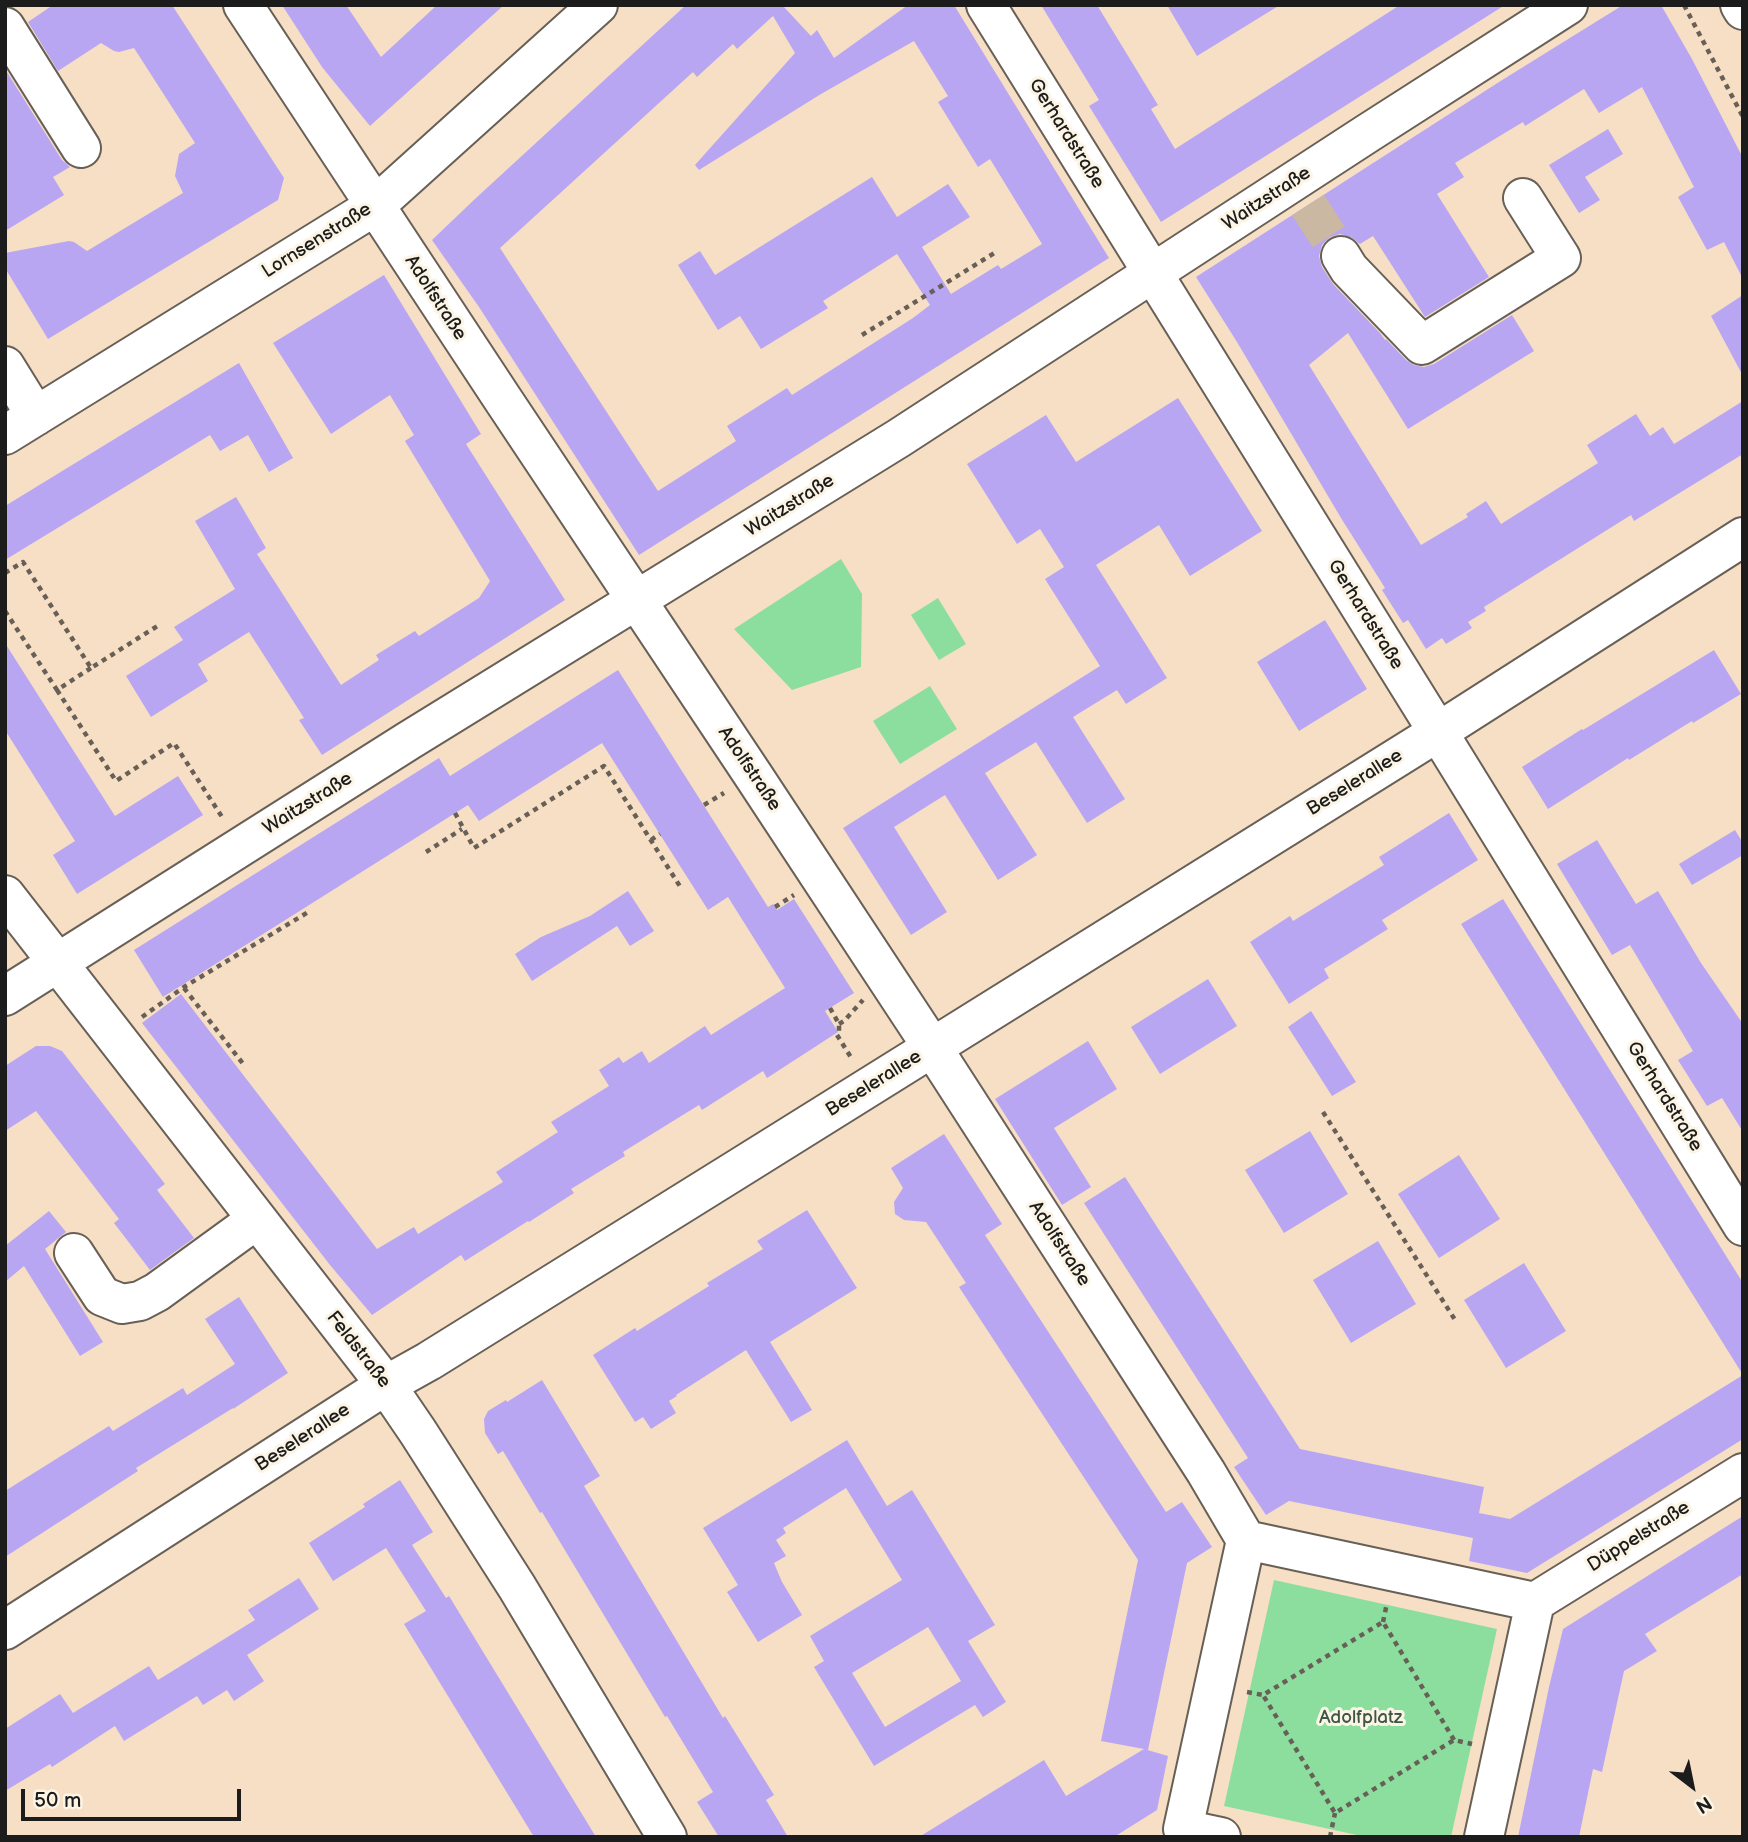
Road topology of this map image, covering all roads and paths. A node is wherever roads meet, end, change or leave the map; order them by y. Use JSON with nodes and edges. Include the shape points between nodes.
{"nodes":[{"id":1,"x":243,"y":5,"type":"edge"},
{"id":2,"x":598,"y":5,"type":"edge"},
{"id":3,"x":986,"y":5,"type":"edge"},
{"id":4,"x":1568,"y":5,"type":"edge"},
{"id":5,"x":1684,"y":5,"type":"edge"},
{"id":6,"x":1740,"y":5,"type":"edge"},
{"id":7,"x":1743,"y":10,"type":"edge"},
{"id":8,"x":5,"y":27,"type":"edge"},
{"id":9,"x":1743,"y":117,"type":"edge"},
{"id":10,"x":81,"y":148,"type":"dead end"},
{"id":11,"x":1523,"y":198,"type":"dead end"},
{"id":12,"x":374,"y":206,"type":"junction"},
{"id":13,"x":996,"y":252,"type":"dead end"},
{"id":14,"x":1341,"y":256,"type":"tunnel mouth"},
{"id":15,"x":1152,"y":274,"type":"junction"},
{"id":16,"x":862,"y":335,"type":"dead end"},
{"id":17,"x":5,"y":366,"type":"edge"},
{"id":18,"x":20,"y":425,"type":"edge"},
{"id":19,"x":1743,"y":537,"type":"edge"},
{"id":20,"x":5,"y":573,"type":"edge"},
{"id":21,"x":637,"y":601,"type":"junction"},
{"id":22,"x":5,"y":611,"type":"edge"},
{"id":23,"x":159,"y":625,"type":"dead end"},
{"id":24,"x":91,"y":668,"type":"junction"},
{"id":25,"x":57,"y":690,"type":"junction"},
{"id":26,"x":1438,"y":732,"type":"junction"},
{"id":27,"x":455,"y":813,"type":"dead end"},
{"id":28,"x":462,"y":829,"type":"junction"},
{"id":29,"x":660,"y":834,"type":"dead end"},
{"id":30,"x":651,"y":840,"type":"junction"},
{"id":31,"x":241,"y":847,"type":"junction"},
{"id":32,"x":426,"y":852,"type":"dead end"},
{"id":33,"x":681,"y":888,"type":"dead end"},
{"id":34,"x":5,"y":895,"type":"edge"},
{"id":35,"x":310,"y":911,"type":"dead end"},
{"id":36,"x":59,"y":962,"type":"junction"},
{"id":37,"x":184,"y":988,"type":"junction"},
{"id":38,"x":5,"y":996,"type":"edge"},
{"id":39,"x":830,"y":1008,"type":"dead end"},
{"id":40,"x":114,"y":1035,"type":"junction"},
{"id":41,"x":932,"y":1047,"type":"junction"},
{"id":42,"x":244,"y":1065,"type":"dead end"},
{"id":43,"x":869,"y":1087,"type":"junction"},
{"id":44,"x":1323,"y":1112,"type":"dead end"},
{"id":45,"x":256,"y":1220,"type":"junction"},
{"id":46,"x":1743,"y":1226,"type":"edge"},
{"id":47,"x":74,"y":1253,"type":"dead end"},
{"id":48,"x":1457,"y":1323,"type":"dead end"},
{"id":49,"x":386,"y":1385,"type":"junction"},
{"id":50,"x":1743,"y":1473,"type":"edge"},
{"id":51,"x":1246,"y":1540,"type":"junction"},
{"id":52,"x":1535,"y":1602,"type":"junction"},
{"id":53,"x":5,"y":1630,"type":"edge"},
{"id":54,"x":1335,"y":1813,"type":"junction"},
{"id":55,"x":1177,"y":1833,"type":"edge"},
{"id":56,"x":667,"y":1837,"type":"edge"},
{"id":57,"x":1221,"y":1837,"type":"edge"},
{"id":58,"x":1330,"y":1837,"type":"edge"},
{"id":59,"x":1484,"y":1837,"type":"edge"}],
"edges":[{"from":1,"to":12,"type":"street","name":"Adolfstraße"},
{"from":2,"to":12,"type":"street","name":"Lornsenstraße"},
{"from":3,"to":15,"type":"street","name":"Gerhardstraße"},
{"from":4,"to":15,"type":"street","name":"Waitzstraße","via":[[1301,194]]},
{"from":5,"to":9,"type":"path"},
{"from":6,"to":7,"type":"street"},
{"from":8,"to":10,"type":"street"},
{"from":11,"to":14,"type":"street","via":[[1561,258],[1422,345]]},
{"from":12,"to":18,"type":"street","name":"Lornsenstraße"},
{"from":12,"to":21,"type":"street","name":"Adolfstraße"},
{"from":13,"to":16,"type":"path"},
{"from":15,"to":21,"type":"street","name":"Waitzstraße"},
{"from":15,"to":26,"type":"street","name":"Gerhardstraße"},
{"from":17,"to":18,"type":"street"},
{"from":19,"to":26,"type":"street","name":"Beselerallee"},
{"from":20,"to":24,"type":"path","via":[[23,562]]},
{"from":21,"to":31,"type":"street","name":"Waitzstraße"},
{"from":21,"to":41,"type":"street","name":"Adolfstraße"},
{"from":22,"to":25,"type":"path"},
{"from":23,"to":24,"type":"path"},
{"from":24,"to":25,"type":"path"},
{"from":25,"to":31,"type":"path","via":[[116,781],[174,743]]},
{"from":26,"to":41,"type":"street","name":"Beselerallee"},
{"from":26,"to":46,"type":"street","name":"Gerhardstraße"},
{"from":27,"to":28,"type":"path"},
{"from":28,"to":30,"type":"path","via":[[474,848],[604,766]]},
{"from":28,"to":32,"type":"path"},
{"from":29,"to":30,"type":"path"},
{"from":30,"to":33,"type":"path"},
{"from":31,"to":36,"type":"street","name":"Waitzstraße"},
{"from":34,"to":36,"type":"street","name":"Feldstraße"},
{"from":35,"to":37,"type":"path"},
{"from":36,"to":38,"type":"street","name":"Waitzstraße"},
{"from":36,"to":40,"type":"street","name":"Feldstraße"},
{"from":37,"to":40,"type":"path"},
{"from":37,"to":42,"type":"path"},
{"from":39,"to":43,"type":"path","via":[[839,1024],[837,1035]]},
{"from":40,"to":45,"type":"street","name":"Feldstraße"},
{"from":41,"to":43,"type":"street","name":"Beselerallee"},
{"from":41,"to":51,"type":"street","name":"Adolfstraße"},
{"from":43,"to":49,"type":"street","name":"Beselerallee"},
{"from":44,"to":48,"type":"path"},
{"from":45,"to":47,"type":"street","via":[[140,1301],[122,1304],[102,1296]]},
{"from":45,"to":49,"type":"street","name":"Feldstraße"},
{"from":49,"to":53,"type":"street","name":"Beselerallee"},
{"from":49,"to":56,"type":"street","name":"Feldstraße","via":[[517,1587]]},
{"from":50,"to":52,"type":"street","name":"Düppelstraße"},
{"from":51,"to":52,"type":"street"},
{"from":51,"to":55,"type":"street"},
{"from":52,"to":59,"type":"street"},
{"from":54,"to":54,"type":"path","via":[[1264,1695],[1383,1622],[1454,1740]]},
{"from":54,"to":58,"type":"path"},
{"from":55,"to":57,"type":"street"}]}
